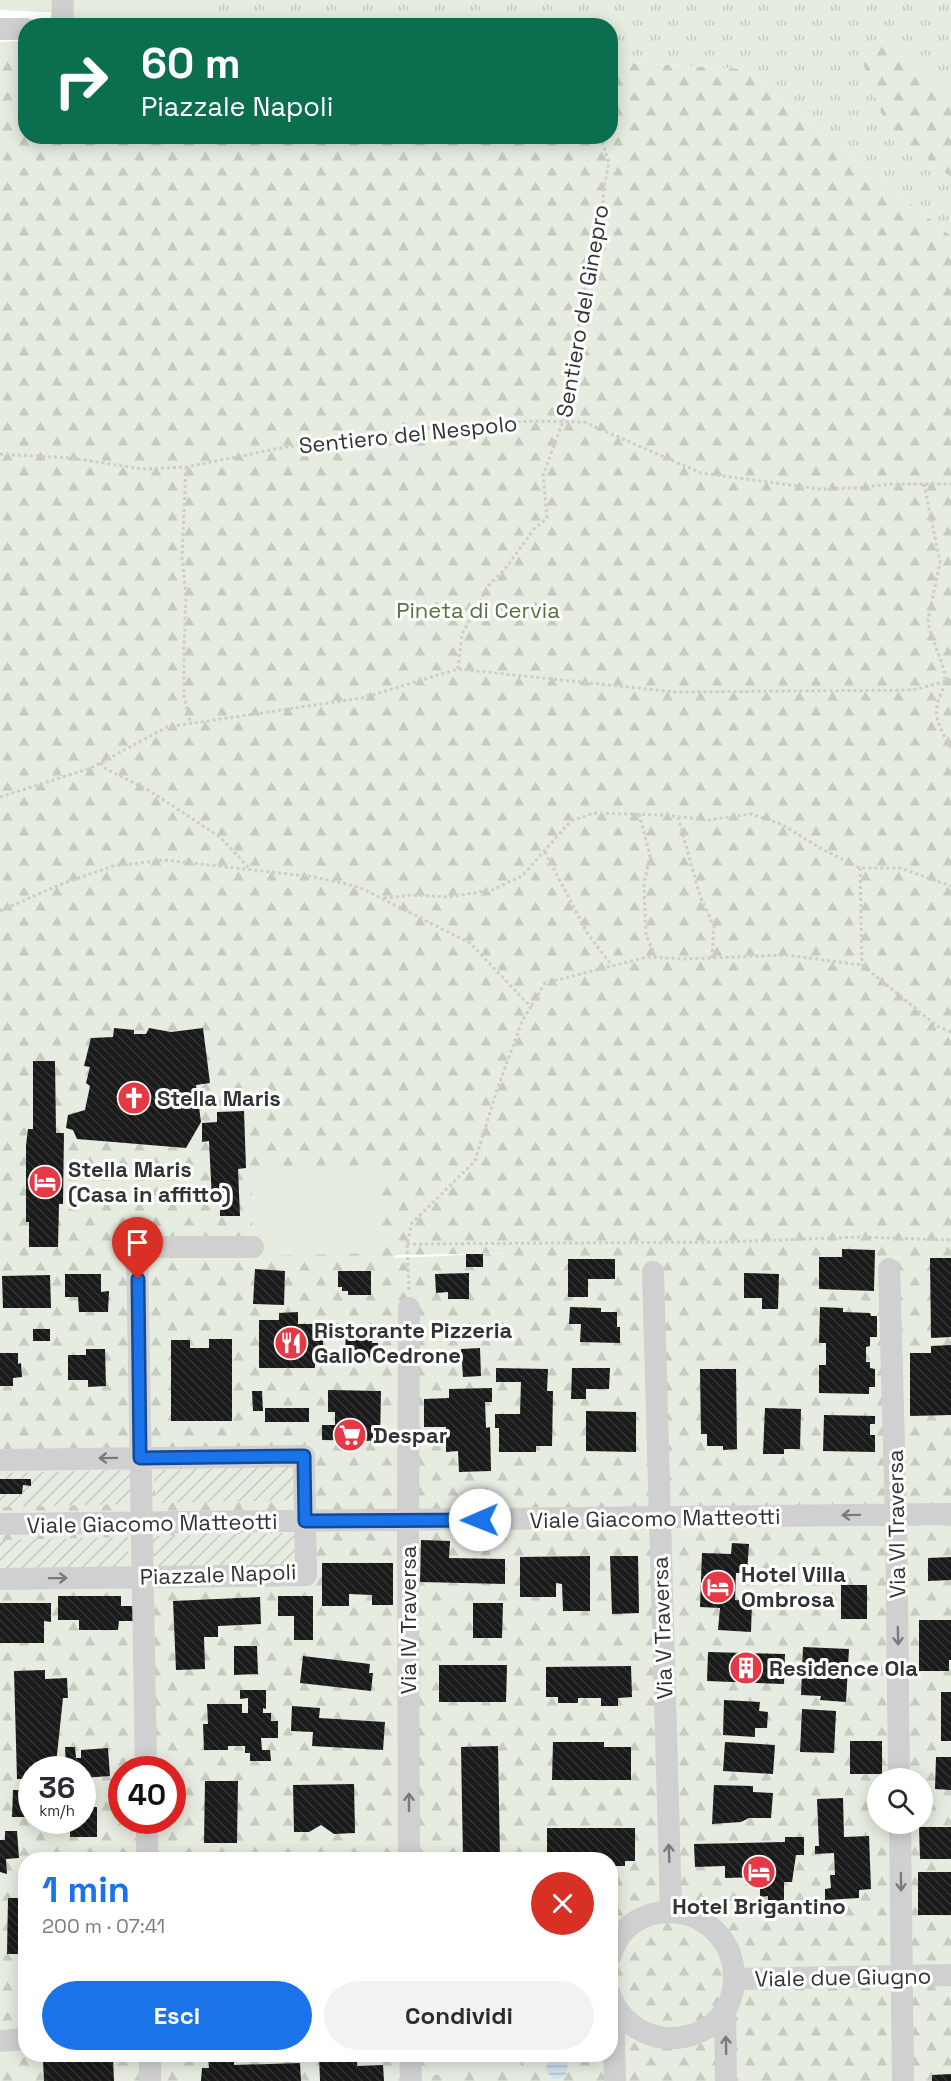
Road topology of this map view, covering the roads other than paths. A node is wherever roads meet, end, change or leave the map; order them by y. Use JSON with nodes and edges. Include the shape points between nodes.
{"nodes":[{"id":1,"x":63,"y":0,"type":"edge"},
{"id":2,"x":62,"y":18,"type":"edge"},
{"id":3,"x":0,"y":28,"type":"edge"},
{"id":4,"x":18,"y":29,"type":"edge"},
{"id":5,"x":253,"y":1247,"type":"dead end"},
{"id":6,"x":890,"y":1269,"type":"dead end"},
{"id":7,"x":653,"y":1272,"type":"dead end"},
{"id":8,"x":409,"y":1308,"type":"road end"},
{"id":9,"x":140,"y":1458,"type":"junction"},
{"id":10,"x":0,"y":1460,"type":"edge"},
{"id":11,"x":951,"y":1514,"type":"edge"},
{"id":12,"x":896,"y":1515,"type":"junction"},
{"id":13,"x":659,"y":1518,"type":"junction"},
{"id":14,"x":305,"y":1521,"type":"junction"},
{"id":15,"x":408,"y":1521,"type":"junction"},
{"id":16,"x":0,"y":1524,"type":"edge"},
{"id":17,"x":141,"y":1524,"type":"junction"},
{"id":18,"x":142,"y":1577,"type":"junction"},
{"id":19,"x":0,"y":1579,"type":"edge"},
{"id":20,"x":146,"y":1756,"type":"edge"},
{"id":21,"x":899,"y":1768,"type":"edge"},
{"id":22,"x":147,"y":1834,"type":"edge"},
{"id":23,"x":900,"y":1834,"type":"edge"},
{"id":24,"x":147,"y":1852,"type":"edge"},
{"id":25,"x":409,"y":1852,"type":"edge"},
{"id":26,"x":671,"y":1911,"type":"junction"},
{"id":27,"x":618,"y":1941,"type":"edge"},
{"id":28,"x":951,"y":1975,"type":"edge"},
{"id":29,"x":902,"y":1977,"type":"junction"},
{"id":30,"x":735,"y":1979,"type":"junction"},
{"id":31,"x":618,"y":2009,"type":"edge"},
{"id":32,"x":725,"y":2009,"type":"junction"},
{"id":33,"x":18,"y":2040,"type":"edge"},
{"id":34,"x":0,"y":2041,"type":"edge"},
{"id":35,"x":150,"y":2062,"type":"edge"},
{"id":36,"x":410,"y":2062,"type":"edge"},
{"id":37,"x":614,"y":2062,"type":"edge"},
{"id":38,"x":150,"y":2081,"type":"edge"},
{"id":39,"x":411,"y":2081,"type":"edge"},
{"id":40,"x":615,"y":2081,"type":"edge"},
{"id":41,"x":726,"y":2081,"type":"edge"},
{"id":42,"x":903,"y":2081,"type":"edge"}],
"edges":[{"from":1,"to":2,"type":"street"},
{"from":3,"to":4,"type":"street"},
{"from":5,"to":9,"type":"street","via":[[137,1247]]},
{"from":6,"to":12,"type":"street","name":"Via VI Traversa"},
{"from":7,"to":13,"type":"street","name":"Via V Traversa"},
{"from":8,"to":15,"type":"street","name":"Via IV Traversa"},
{"from":9,"to":10,"type":"street","name":"Piazzale Napoli","one_way":true},
{"from":9,"to":14,"type":"street","name":"Piazzale Napoli","via":[[304,1456]]},
{"from":9,"to":17,"type":"street"},
{"from":11,"to":12,"type":"street","name":"Viale Giacomo Matteotti"},
{"from":12,"to":13,"type":"street","name":"Viale Giacomo Matteotti","one_way":true},
{"from":12,"to":21,"type":"street","name":"Via VI Traversa","one_way":true},
{"from":13,"to":15,"type":"street","name":"Viale Giacomo Matteotti"},
{"from":26,"to":13,"type":"street","name":"Via V Traversa","one_way":true},
{"from":14,"to":15,"type":"street","name":"Viale Giacomo Matteotti"},
{"from":14,"to":17,"type":"street","name":"Viale Giacomo Matteotti"},
{"from":14,"to":18,"type":"street","name":"Piazzale Napoli","via":[[306,1575]]},
{"from":25,"to":15,"type":"street","name":"Via IV Traversa","one_way":true},
{"from":16,"to":17,"type":"street","name":"Viale Giacomo Matteotti"},
{"from":17,"to":18,"type":"street"},
{"from":19,"to":18,"type":"street","name":"Piazzale Napoli","one_way":true},
{"from":18,"to":20,"type":"street"},
{"from":22,"to":24,"type":"street"},
{"from":23,"to":29,"type":"street","one_way":true},
{"from":26,"to":27,"type":"street","via":[[649,1915],[630,1926]]},
{"from":26,"to":30,"type":"street","via":[[691,1914],[710,1924],[724,1939]]},
{"from":28,"to":29,"type":"street","name":"Viale due Giugno"},
{"from":29,"to":30,"type":"street","name":"Viale due Giugno"},
{"from":29,"to":42,"type":"street"},
{"from":30,"to":32,"type":"street"},
{"from":31,"to":32,"type":"street","via":[[645,2033],[667,2038],[704,2030]]},
{"from":41,"to":32,"type":"street","one_way":true},
{"from":33,"to":34,"type":"street"},
{"from":35,"to":38,"type":"street"},
{"from":36,"to":39,"type":"street"},
{"from":37,"to":40,"type":"street"}]}
